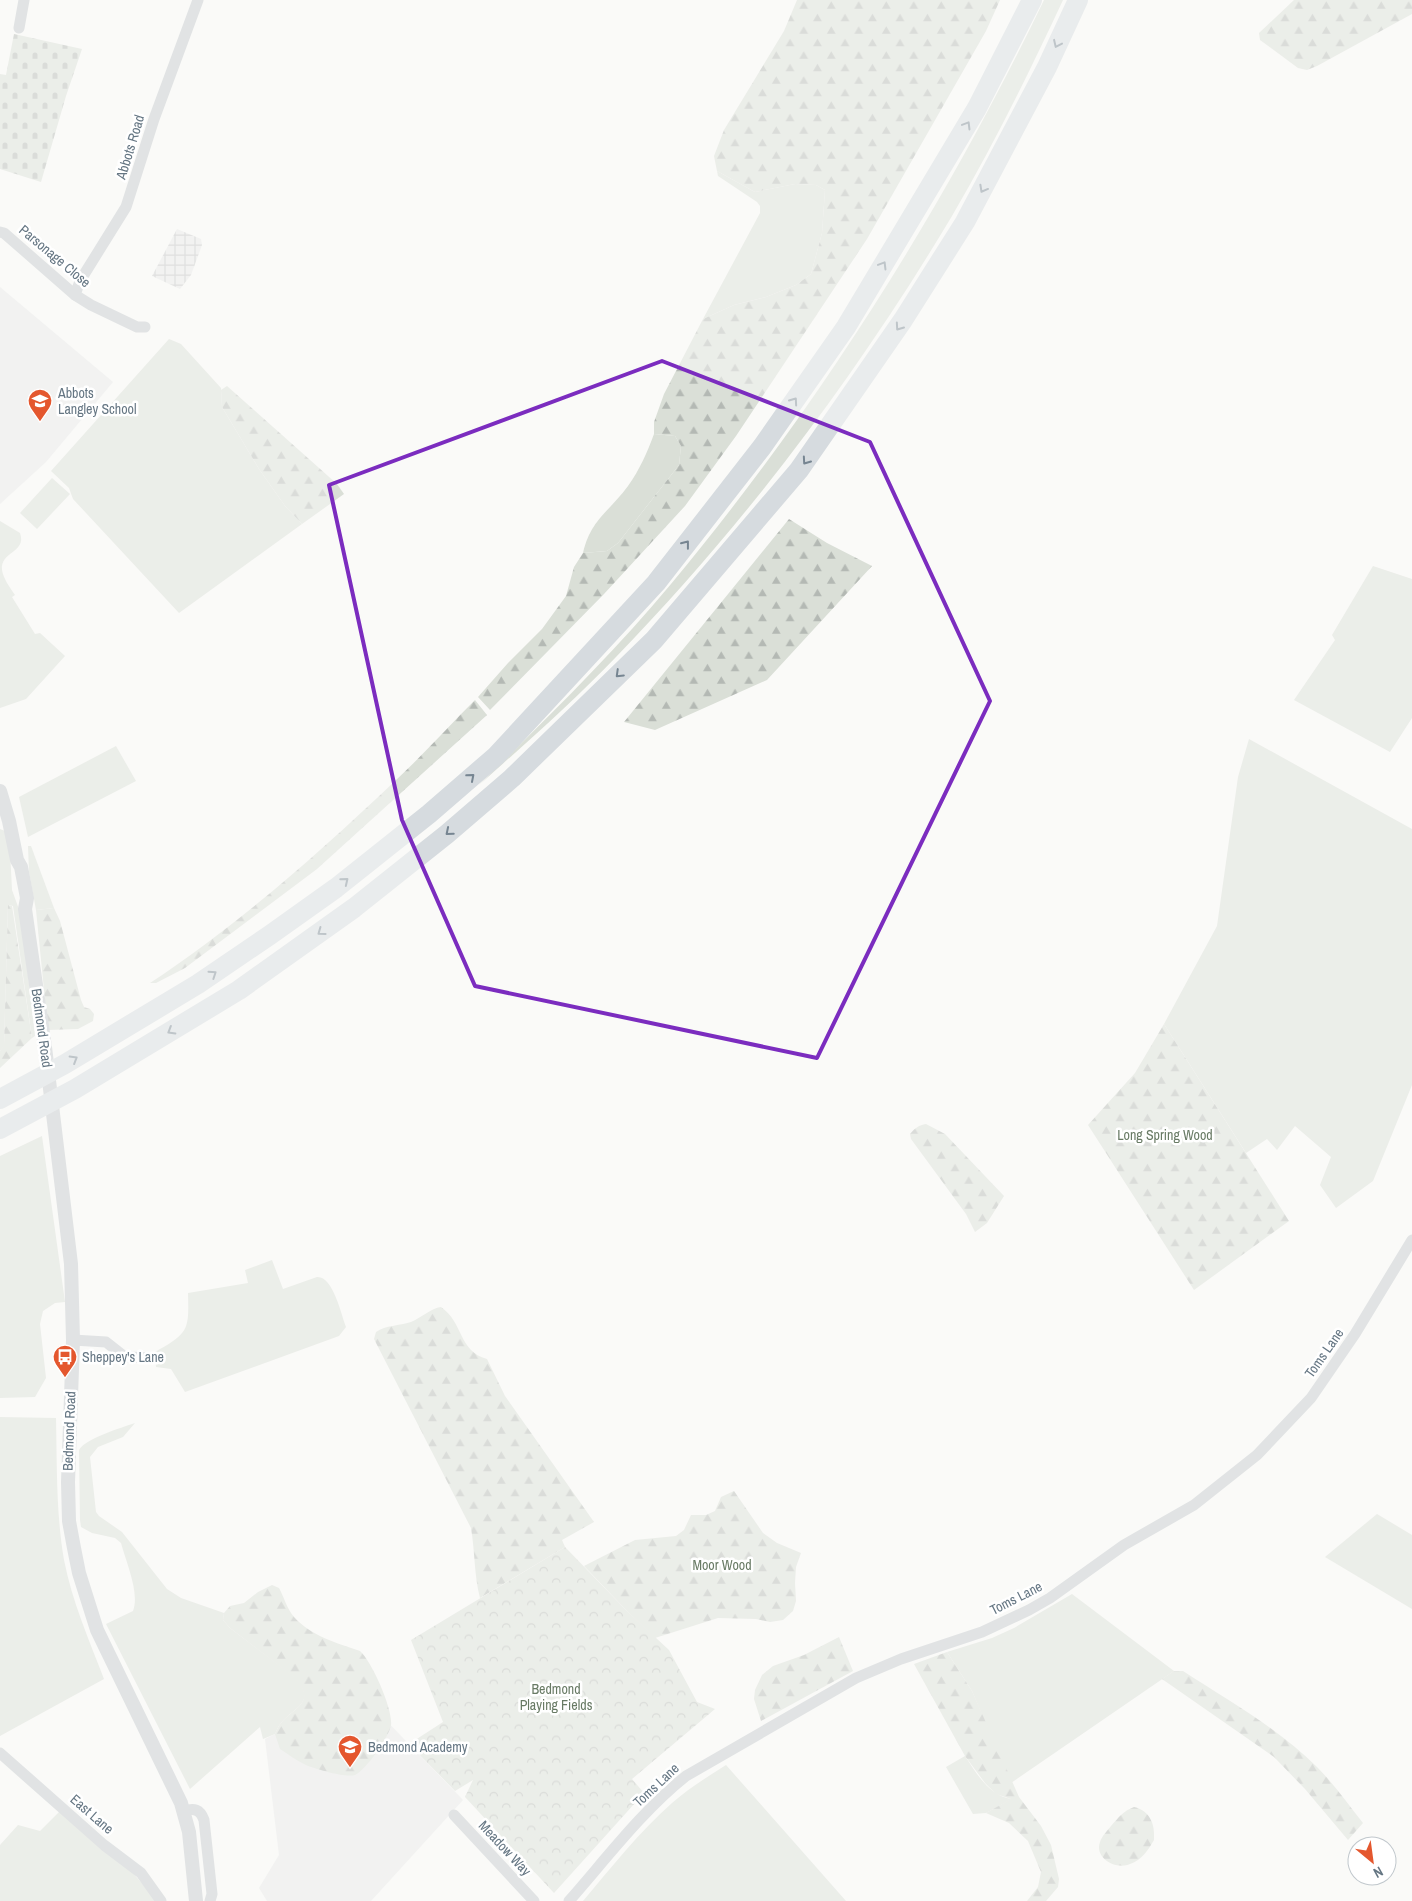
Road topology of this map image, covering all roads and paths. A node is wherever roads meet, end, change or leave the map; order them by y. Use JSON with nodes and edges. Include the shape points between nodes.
{"nodes":[{"id":1,"x":24,"y":0,"type":"edge"},
{"id":2,"x":198,"y":0,"type":"edge"},
{"id":3,"x":1032,"y":0,"type":"edge"},
{"id":4,"x":1078,"y":0,"type":"edge"},
{"id":5,"x":19,"y":28,"type":"dead end"},
{"id":6,"x":0,"y":232,"type":"edge"},
{"id":7,"x":75,"y":295,"type":"junction"},
{"id":8,"x":144,"y":327,"type":"dead end"},
{"id":9,"x":0,"y":791,"type":"edge"},
{"id":10,"x":0,"y":1099,"type":"edge"},
{"id":11,"x":0,"y":1129,"type":"edge"},
{"id":12,"x":1412,"y":1240,"type":"edge"},
{"id":13,"x":73,"y":1340,"type":"junction"},
{"id":14,"x":155,"y":1358,"type":"dead end"},
{"id":15,"x":0,"y":1753,"type":"edge"},
{"id":16,"x":184,"y":1811,"type":"junction"},
{"id":17,"x":454,"y":1815,"type":"dead end"},
{"id":18,"x":161,"y":1901,"type":"edge"},
{"id":19,"x":196,"y":1901,"type":"edge"},
{"id":20,"x":210,"y":1901,"type":"edge"},
{"id":21,"x":534,"y":1901,"type":"edge"},
{"id":22,"x":569,"y":1901,"type":"edge"}],
"edges":[{"from":1,"to":5,"type":"street"},
{"from":2,"to":7,"type":"street","name":"Abbots Road","via":[[126,206],[80,281]]},
{"from":10,"to":3,"type":"highway","one_way":true,"via":[[190,989],[270,935],[336,888],[496,756],[656,583],[762,447],[846,327],[977,108]]},
{"from":4,"to":11,"type":"highway","one_way":true,"via":[[969,214],[904,320],[799,470],[654,640],[512,778],[354,908],[239,990],[76,1089]]},
{"from":6,"to":7,"type":"street","name":"Parsonage Close"},
{"from":7,"to":8,"type":"street","name":"Parsonage Close","via":[[137,327]]},
{"from":9,"to":13,"type":"street","name":"Bedmond Road","via":[[27,898],[25,909],[70,1264]]},
{"from":12,"to":22,"type":"street","name":"Toms Lane","via":[[1355,1334],[1311,1398],[1237,1472],[1188,1508],[1124,1545],[1050,1598],[997,1625],[856,1678],[686,1776],[652,1806]]},
{"from":13,"to":14,"type":"street","via":[[106,1342],[125,1357]]},
{"from":13,"to":16,"type":"street","name":"Bedmond Road","via":[[68,1482],[70,1521],[79,1573],[97,1630]]},
{"from":15,"to":18,"type":"street","name":"East Lane","via":[[104,1845],[141,1873]]},
{"from":16,"to":19,"type":"street","name":"Bedmond Road"},
{"from":16,"to":20,"type":"street","via":[[197,1810],[204,1820],[212,1894]]},
{"from":17,"to":21,"type":"street","name":"Meadow Way"}]}
